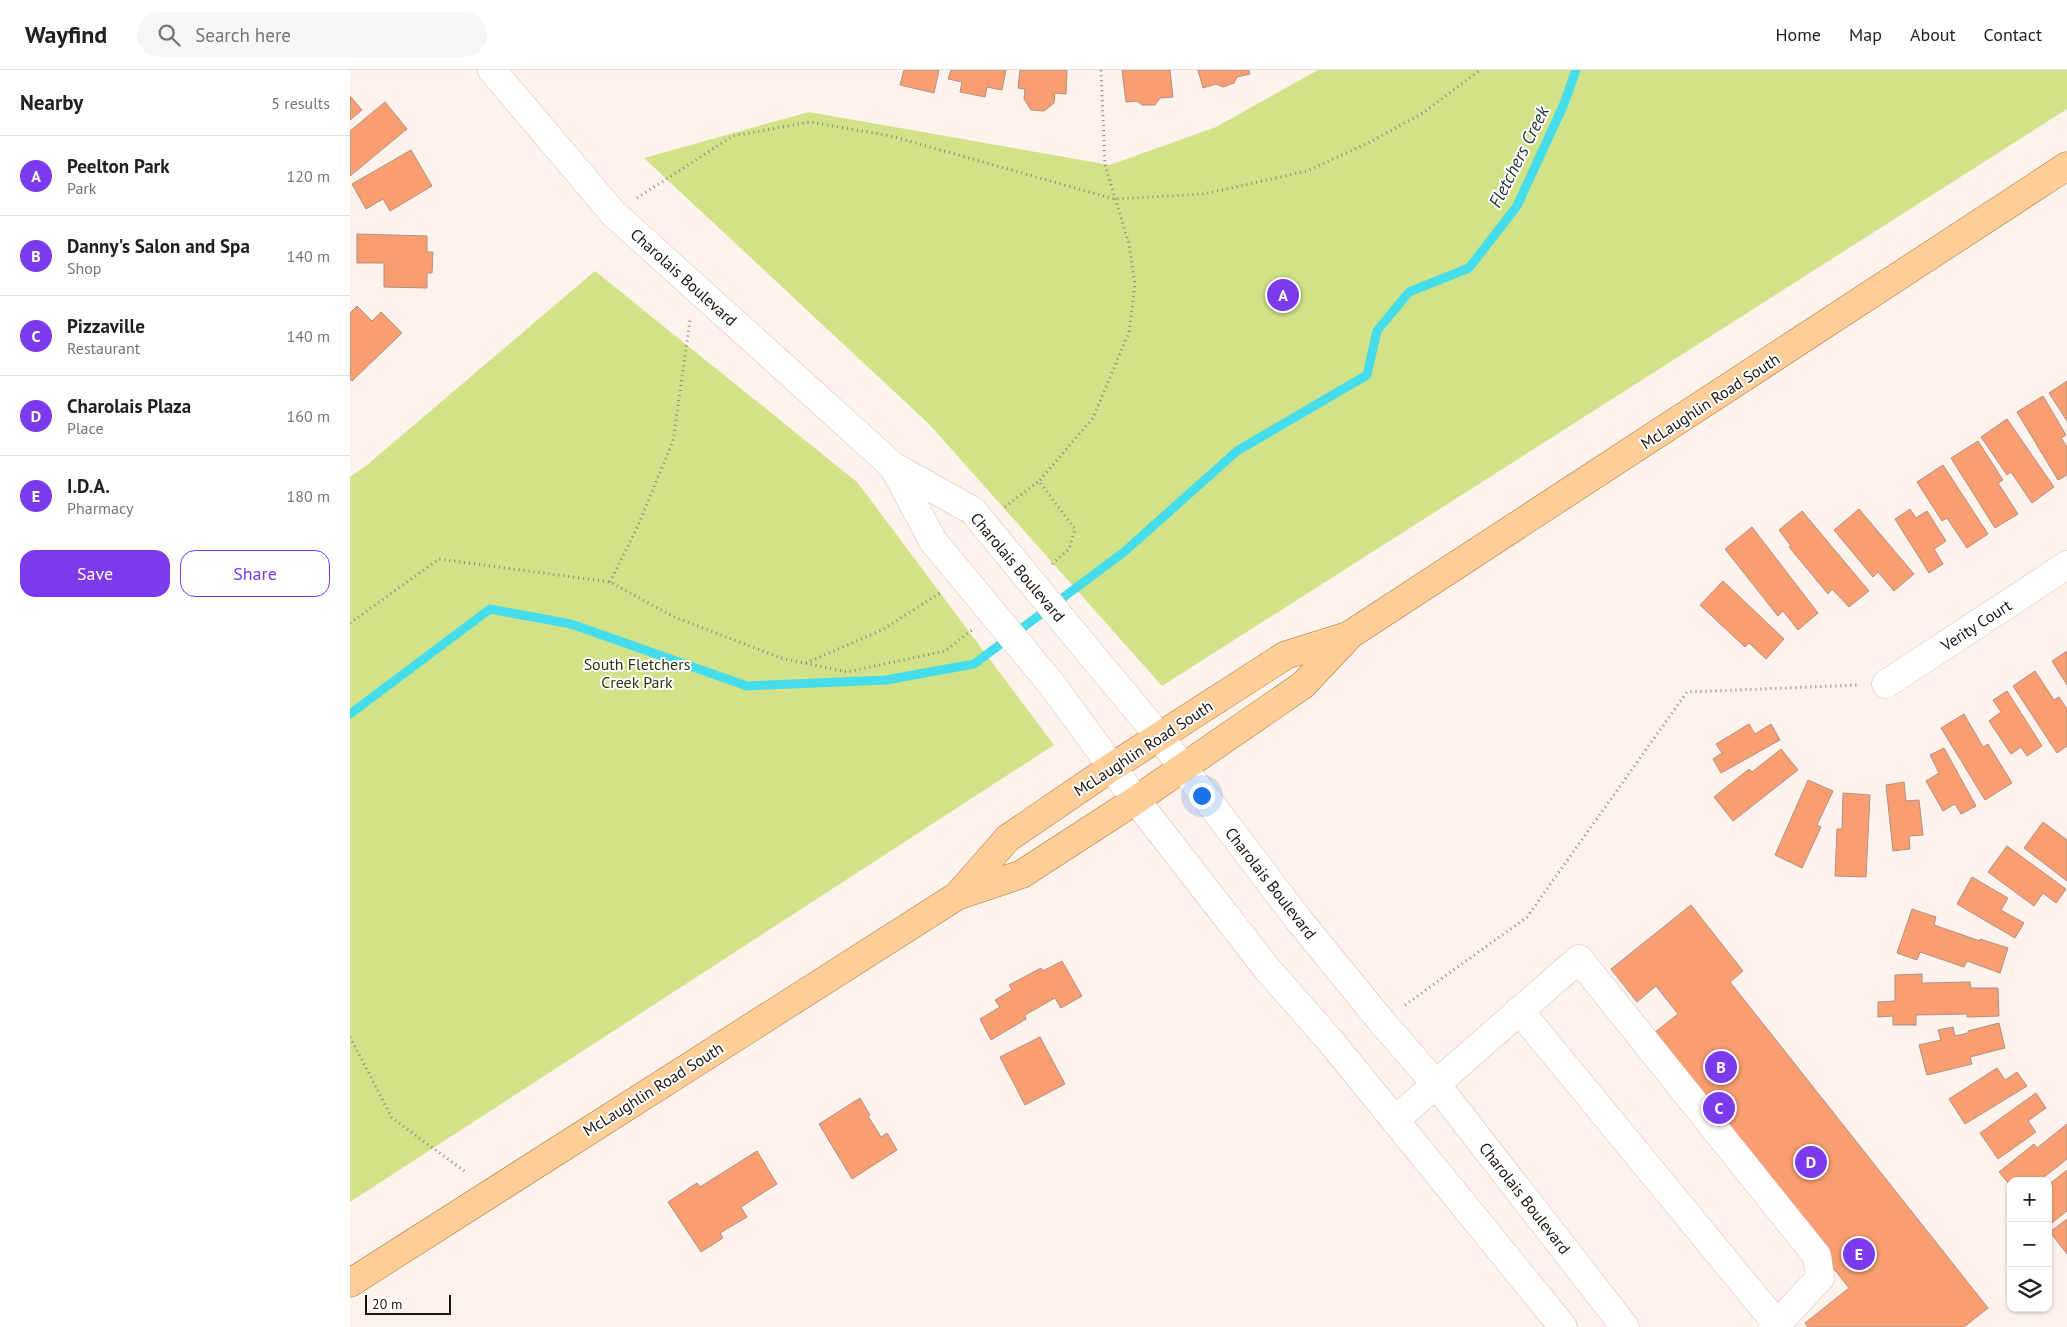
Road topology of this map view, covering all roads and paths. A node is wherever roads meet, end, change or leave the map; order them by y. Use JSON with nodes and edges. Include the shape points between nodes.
{"nodes":[{"id":1,"x":492,"y":70,"type":"edge"},
{"id":2,"x":1101,"y":70,"type":"edge"},
{"id":3,"x":1480,"y":70,"type":"edge"},
{"id":4,"x":2067,"y":166,"type":"edge"},
{"id":5,"x":1114,"y":199,"type":"junction"},
{"id":6,"x":613,"y":213,"type":"junction"},
{"id":7,"x":695,"y":286,"type":"junction"},
{"id":8,"x":893,"y":466,"type":"junction"},
{"id":9,"x":1039,"y":481,"type":"junction"},
{"id":10,"x":980,"y":520,"type":"junction"},
{"id":11,"x":2067,"y":565,"type":"edge"},
{"id":12,"x":1048,"y":568,"type":"dead end"},
{"id":13,"x":963,"y":578,"type":"junction"},
{"id":14,"x":610,"y":582,"type":"junction"},
{"id":15,"x":350,"y":623,"type":"edge"},
{"id":16,"x":975,"y":628,"type":"dead end"},
{"id":17,"x":1351,"y":634,"type":"junction"},
{"id":18,"x":805,"y":663,"type":"junction"},
{"id":19,"x":1886,"y":684,"type":"joint"},
{"id":20,"x":1160,"y":736,"type":"junction"},
{"id":21,"x":1112,"y":767,"type":"junction"},
{"id":22,"x":1183,"y":767,"type":"junction"},
{"id":23,"x":1136,"y":800,"type":"junction"},
{"id":24,"x":957,"y":896,"type":"junction"},
{"id":25,"x":1520,"y":1010,"type":"junction"},
{"id":26,"x":1382,"y":1022,"type":"junction"},
{"id":27,"x":350,"y":1037,"type":"edge"},
{"id":28,"x":1436,"y":1084,"type":"junction"},
{"id":29,"x":1395,"y":1120,"type":"junction"},
{"id":30,"x":492,"y":1192,"type":"junction"},
{"id":31,"x":350,"y":1283,"type":"edge"},
{"id":32,"x":1777,"y":1326,"type":"edge"},
{"id":33,"x":1563,"y":1327,"type":"edge"},
{"id":34,"x":1625,"y":1327,"type":"edge"}],
"edges":[{"from":1,"to":6,"type":"street","name":"Charolais Boulevard"},
{"from":2,"to":5,"type":"path","via":[[1105,165]]},
{"from":3,"to":5,"type":"path","via":[[1423,113],[1370,142],[1307,170],[1204,194]]},
{"from":4,"to":17,"type":"main road","name":"McLaughlin Road South"},
{"from":5,"to":6,"type":"path","via":[[891,136],[810,122],[733,136]]},
{"from":5,"to":9,"type":"path","via":[[1128,244],[1135,285],[1129,332],[1093,418]]},
{"from":6,"to":7,"type":"street","name":"Charolais Boulevard"},
{"from":7,"to":8,"type":"street","name":"Charolais Boulevard"},
{"from":7,"to":14,"type":"path","via":[[673,441]]},
{"from":8,"to":10,"type":"street","name":"Charolais Boulevard"},
{"from":8,"to":13,"type":"street","name":"Charolais Boulevard","bridge":true,"via":[[933,541]]},
{"from":9,"to":10,"type":"path"},
{"from":9,"to":12,"type":"path","via":[[1075,530],[1069,549]]},
{"from":10,"to":20,"type":"street","name":"Charolais Boulevard","bridge":true},
{"from":11,"to":19,"type":"street","name":"Verity Court"},
{"from":13,"to":18,"type":"path","via":[[882,630]]},
{"from":13,"to":21,"type":"street","name":"Charolais Boulevard","bridge":true,"via":[[1053,686]]},
{"from":14,"to":15,"type":"path","via":[[438,559]]},
{"from":14,"to":18,"type":"path","via":[[672,616],[781,658]]},
{"from":16,"to":18,"type":"path","via":[[945,651],[847,672]]},
{"from":17,"to":20,"type":"main road","name":"McLaughlin Road South","via":[[1286,655]]},
{"from":17,"to":22,"type":"main road","name":"McLaughlin Road South","via":[[1303,685]]},
{"from":19,"to":26,"type":"path","via":[[1687,692],[1528,917]]},
{"from":20,"to":21,"type":"main road","name":"McLaughlin Road South"},
{"from":20,"to":22,"type":"street","name":"Charolais Boulevard"},
{"from":21,"to":23,"type":"street","name":"Charolais Boulevard"},
{"from":21,"to":24,"type":"main road","name":"McLaughlin Road South","via":[[1008,838]]},
{"from":22,"to":23,"type":"main road","name":"McLaughlin Road South"},
{"from":22,"to":26,"type":"street","name":"Charolais Boulevard","via":[[1298,919]]},
{"from":23,"to":24,"type":"main road","name":"McLaughlin Road South","via":[[1022,874]]},
{"from":23,"to":29,"type":"street","name":"Charolais Boulevard","via":[[1268,970]]},
{"from":24,"to":30,"type":"main road","name":"McLaughlin Road South"},
{"from":25,"to":28,"type":"street"},
{"from":25,"to":32,"type":"street"},
{"from":25,"to":32,"type":"street","via":[[1579,959],[1817,1256],[1820,1278]]},
{"from":26,"to":28,"type":"street","name":"Charolais Boulevard"},
{"from":27,"to":30,"type":"path","via":[[392,1118]]},
{"from":28,"to":29,"type":"street"},
{"from":28,"to":34,"type":"street","name":"Charolais Boulevard"},
{"from":29,"to":33,"type":"street","name":"Charolais Boulevard"},
{"from":30,"to":31,"type":"main road","name":"McLaughlin Road South"}]}
